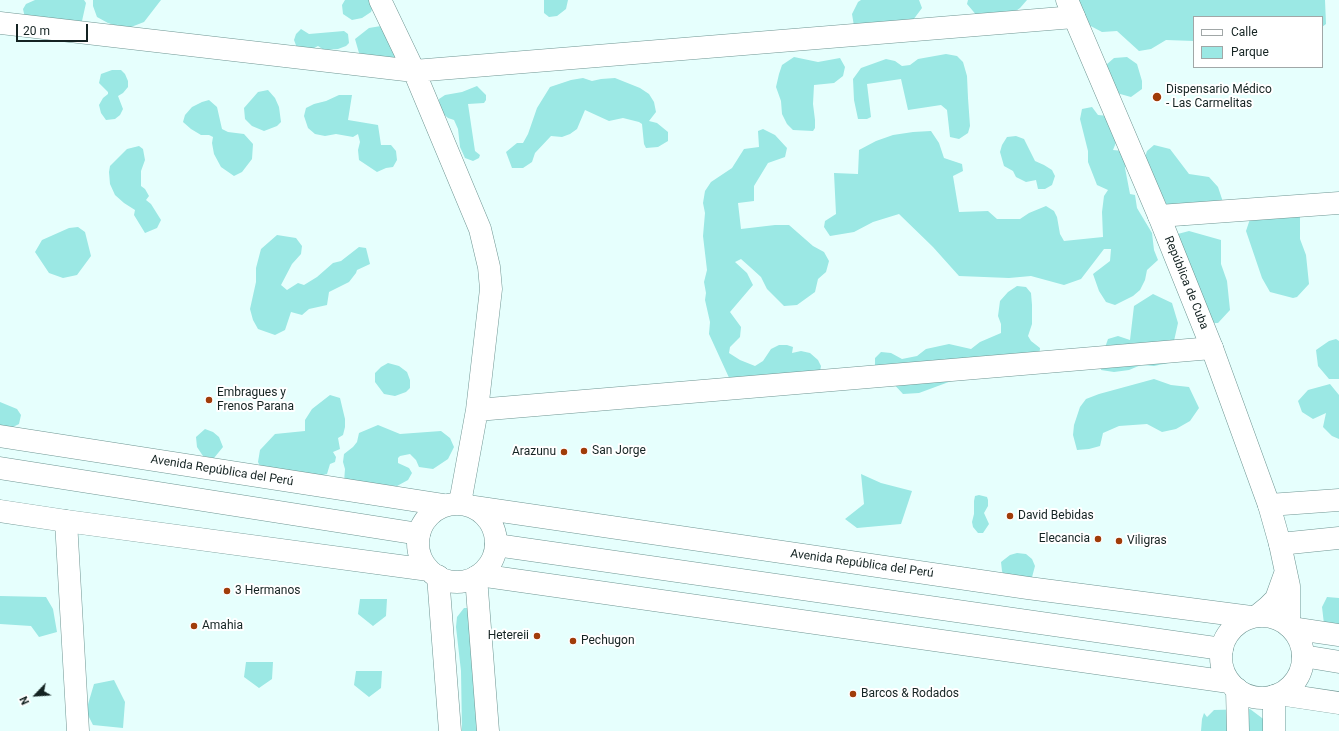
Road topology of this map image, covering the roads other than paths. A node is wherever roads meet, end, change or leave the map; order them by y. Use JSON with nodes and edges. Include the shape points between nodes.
{"nodes":[{"id":1,"x":380,"y":0,"type":"edge"},
{"id":2,"x":1070,"y":8,"type":"edge"},
{"id":3,"x":0,"y":24,"type":"edge"},
{"id":4,"x":414,"y":71,"type":"junction"},
{"id":5,"x":1339,"y":203,"type":"edge"},
{"id":6,"x":1159,"y":216,"type":"junction"},
{"id":7,"x":1212,"y":348,"type":"junction"},
{"id":8,"x":477,"y":410,"type":"junction"},
{"id":9,"x":0,"y":436,"type":"edge"},
{"id":10,"x":0,"y":468,"type":"edge"},
{"id":11,"x":1339,"y":500,"type":"edge"},
{"id":12,"x":459,"y":505,"type":"junction"},
{"id":13,"x":1269,"y":505,"type":"junction"},
{"id":14,"x":0,"y":511,"type":"edge"},
{"id":15,"x":66,"y":521,"type":"junction"},
{"id":16,"x":419,"y":534,"type":"junction"},
{"id":17,"x":1339,"y":538,"type":"edge"},
{"id":18,"x":1280,"y":544,"type":"junction"},
{"id":19,"x":496,"y":545,"type":"junction"},
{"id":20,"x":433,"y":573,"type":"junction"},
{"id":21,"x":1285,"y":573,"type":"junction"},
{"id":22,"x":478,"y":576,"type":"junction"},
{"id":23,"x":1254,"y":616,"type":"junction"},
{"id":24,"x":1290,"y":627,"type":"junction"},
{"id":25,"x":1339,"y":635,"type":"edge"},
{"id":26,"x":1222,"y":649,"type":"junction"},
{"id":27,"x":1303,"y":656,"type":"junction"},
{"id":28,"x":1339,"y":662,"type":"edge"},
{"id":29,"x":1233,"y":685,"type":"junction"},
{"id":30,"x":1277,"y":695,"type":"junction"},
{"id":31,"x":1339,"y":704,"type":"edge"},
{"id":32,"x":78,"y":731,"type":"edge"},
{"id":33,"x":450,"y":731,"type":"edge"},
{"id":34,"x":488,"y":731,"type":"edge"},
{"id":35,"x":1238,"y":731,"type":"edge"},
{"id":36,"x":1274,"y":731,"type":"edge"}],
"edges":[{"from":1,"to":4,"type":"main road"},
{"from":2,"to":4,"type":"main road"},
{"from":2,"to":6,"type":"main road","name":"República de Cuba"},
{"from":3,"to":4,"type":"main road"},
{"from":4,"to":8,"type":"main road","via":[[485,246],[491,290]]},
{"from":5,"to":6,"type":"main road"},
{"from":6,"to":7,"type":"main road","name":"República de Cuba"},
{"from":7,"to":8,"type":"main road"},
{"from":7,"to":13,"type":"main road","name":"República de Cuba"},
{"from":8,"to":12,"type":"main road"},
{"from":9,"to":12,"type":"main road","name":"Avenida República del Perú"},
{"from":10,"to":16,"type":"main road"},
{"from":11,"to":13,"type":"main road"},
{"from":12,"to":16,"type":"main road","via":[[430,513]]},
{"from":12,"to":19,"type":"main road","via":[[482,512],[490,523]]},
{"from":12,"to":23,"type":"main road","name":"Avenida República del Perú","via":[[1028,588]]},
{"from":13,"to":18,"type":"main road","name":"República de Cuba"},
{"from":14,"to":15,"type":"main road"},
{"from":15,"to":20,"type":"main road"},
{"from":15,"to":32,"type":"main road"},
{"from":16,"to":20,"type":"main road","via":[[420,557]]},
{"from":17,"to":18,"type":"main road"},
{"from":18,"to":21,"type":"main road","name":"República de Cuba"},
{"from":19,"to":22,"type":"main road","via":[[491,562]]},
{"from":19,"to":26,"type":"main road"},
{"from":20,"to":22,"type":"main road","via":[[456,582]]},
{"from":20,"to":33,"type":"main road"},
{"from":21,"to":23,"type":"main road","via":[[1276,599]]},
{"from":21,"to":24,"type":"main road","name":"República de Cuba","via":[[1289,586]]},
{"from":22,"to":29,"type":"main road"},
{"from":22,"to":34,"type":"main road"},
{"from":23,"to":24,"type":"main road","via":[[1274,617]]},
{"from":23,"to":26,"type":"main road","via":[[1242,621],[1227,634]]},
{"from":24,"to":25,"type":"main road"},
{"from":24,"to":27,"type":"main road","via":[[1301,644]]},
{"from":26,"to":29,"type":"main road","via":[[1221,663],[1224,673]]},
{"from":27,"to":28,"type":"main road"},
{"from":27,"to":30,"type":"main road","via":[[1300,673],[1295,682]]},
{"from":29,"to":30,"type":"main road","via":[[1254,697]]},
{"from":29,"to":35,"type":"main road"},
{"from":30,"to":31,"type":"main road"},
{"from":30,"to":36,"type":"main road"}]}
